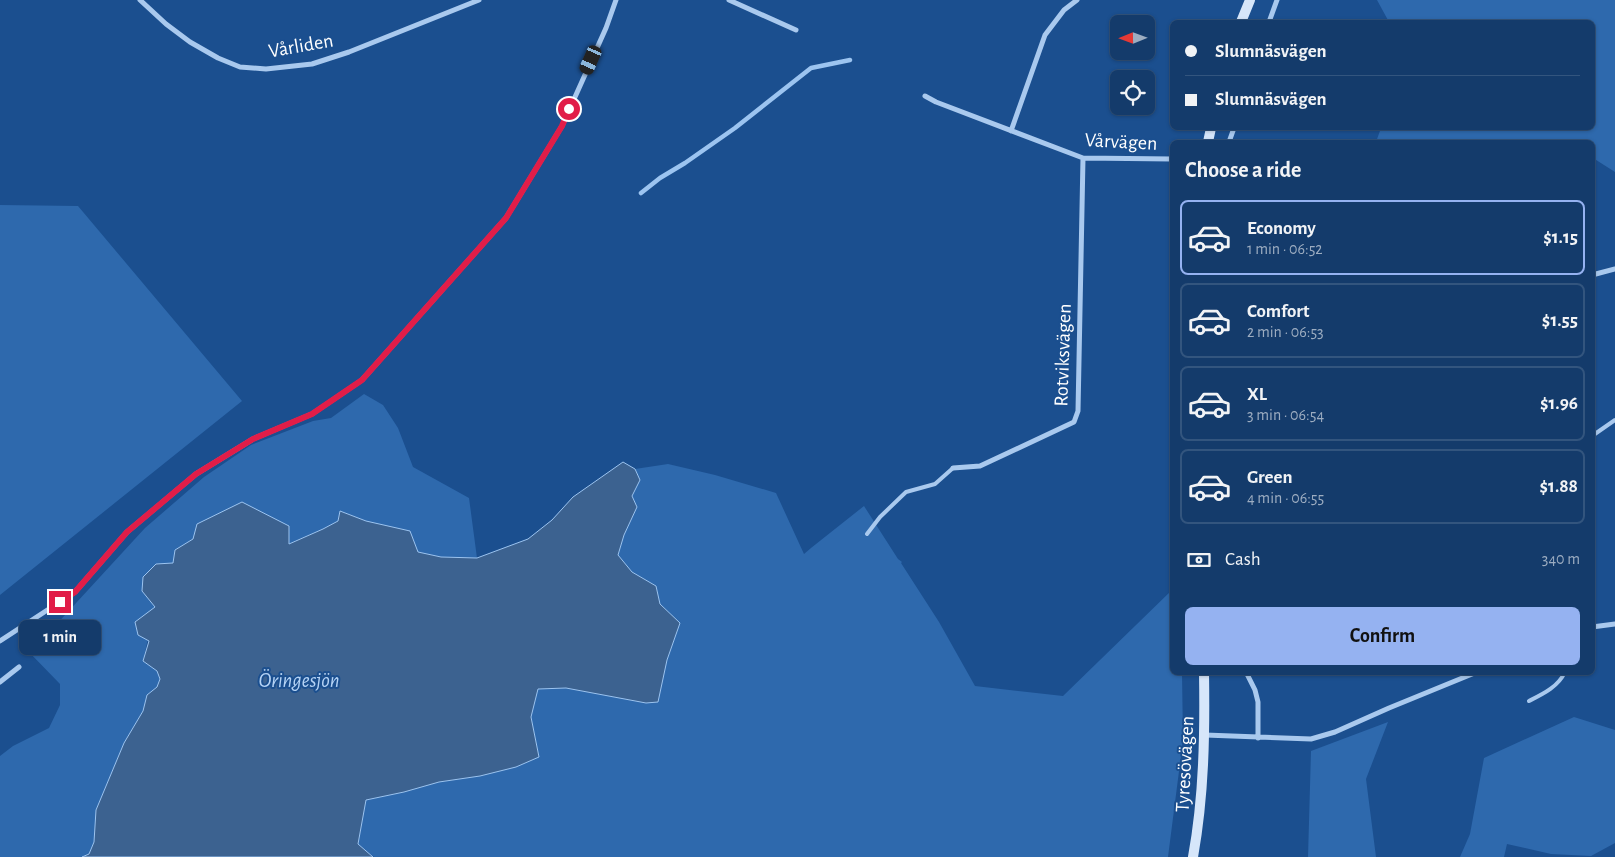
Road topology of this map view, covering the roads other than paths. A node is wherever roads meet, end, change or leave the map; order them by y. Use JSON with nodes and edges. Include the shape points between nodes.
{"nodes":[{"id":1,"x":140,"y":0,"type":"edge"},
{"id":2,"x":479,"y":0,"type":"edge"},
{"id":3,"x":616,"y":0,"type":"edge"},
{"id":4,"x":729,"y":0,"type":"edge"},
{"id":5,"x":1076,"y":0,"type":"edge"},
{"id":6,"x":1250,"y":0,"type":"edge"},
{"id":7,"x":1277,"y":0,"type":"edge"},
{"id":8,"x":1242,"y":20,"type":"edge"},
{"id":9,"x":1270,"y":20,"type":"edge"},
{"id":10,"x":796,"y":30,"type":"dead end"},
{"id":11,"x":925,"y":96,"type":"dead end"},
{"id":12,"x":1011,"y":131,"type":"junction"},
{"id":13,"x":1083,"y":158,"type":"junction"},
{"id":14,"x":1170,"y":160,"type":"edge"},
{"id":15,"x":1615,"y":269,"type":"edge"},
{"id":16,"x":1595,"y":274,"type":"edge"},
{"id":17,"x":1615,"y":420,"type":"edge"},
{"id":18,"x":1595,"y":434,"type":"edge"},
{"id":19,"x":953,"y":468,"type":"joint"},
{"id":20,"x":867,"y":534,"type":"dead end"},
{"id":21,"x":1615,"y":624,"type":"edge"},
{"id":22,"x":1595,"y":626,"type":"edge"},
{"id":23,"x":0,"y":641,"type":"edge"},
{"id":24,"x":18,"y":667,"type":"dead end"},
{"id":25,"x":1204,"y":675,"type":"edge"},
{"id":26,"x":1248,"y":675,"type":"edge"},
{"id":27,"x":1470,"y":675,"type":"edge"},
{"id":28,"x":1564,"y":675,"type":"edge"},
{"id":29,"x":0,"y":682,"type":"edge"},
{"id":30,"x":1529,"y":701,"type":"dead end"},
{"id":31,"x":1205,"y":735,"type":"junction"},
{"id":32,"x":1258,"y":738,"type":"junction"},
{"id":33,"x":1193,"y":857,"type":"edge"}],
"edges":[{"from":1,"to":2,"type":"street","name":"Vårliden","via":[[190,42],[218,58],[240,67],[266,69],[312,64]]},
{"from":3,"to":23,"type":"street","via":[[562,126],[506,218],[362,380],[312,414],[253,439],[196,474],[127,532],[75,592]]},
{"from":4,"to":10,"type":"street"},
{"from":5,"to":12,"type":"street","via":[[1045,35]]},
{"from":6,"to":8,"type":"main road"},
{"from":7,"to":9,"type":"street"},
{"from":11,"to":12,"type":"street","name":"Vårvägen"},
{"from":12,"to":13,"type":"street","name":"Vårvägen"},
{"from":13,"to":14,"type":"street","name":"Vårvägen"},
{"from":13,"to":19,"type":"street","name":"Rotviksvägen","via":[[1078,411],[1074,422],[980,466]]},
{"from":15,"to":16,"type":"street"},
{"from":17,"to":18,"type":"lane"},
{"from":19,"to":20,"type":"lane","via":[[935,484],[906,492]]},
{"from":21,"to":22,"type":"street"},
{"from":24,"to":29,"type":"street"},
{"from":25,"to":31,"type":"main road","name":"Tyresövägen"},
{"from":26,"to":32,"type":"street","via":[[1258,702]]},
{"from":27,"to":32,"type":"street","via":[[1335,732],[1311,739]]},
{"from":28,"to":30,"type":"lane","via":[[1551,690]]},
{"from":31,"to":32,"type":"street"},
{"from":31,"to":33,"type":"main road","name":"Tyresövägen","via":[[1199,822]]}]}
